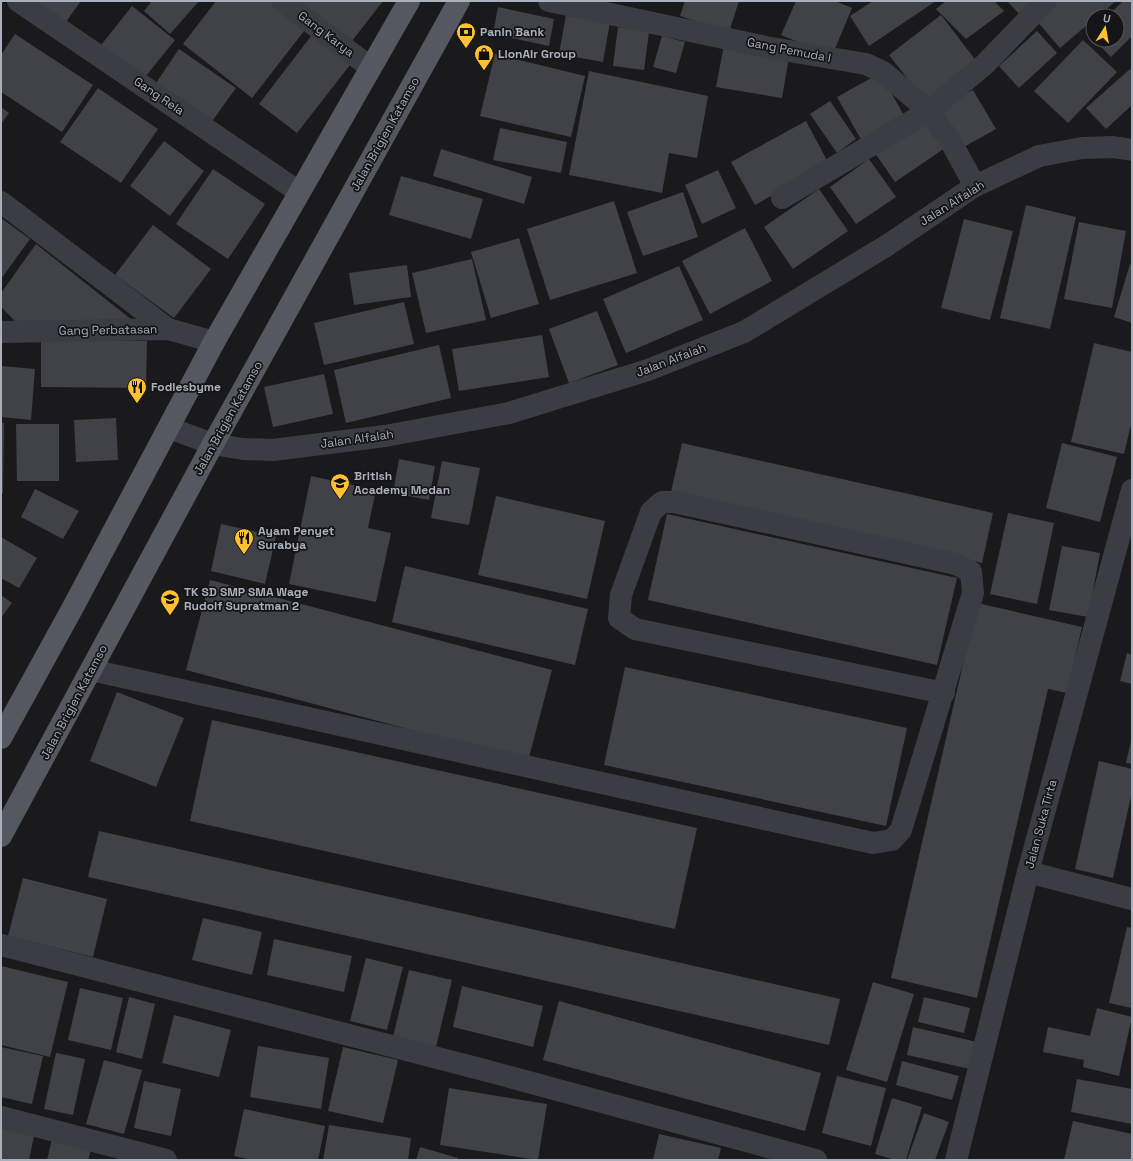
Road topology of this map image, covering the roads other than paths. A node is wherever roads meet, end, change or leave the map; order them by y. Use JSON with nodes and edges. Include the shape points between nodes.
{"nodes":[{"id":1,"x":18,"y":1,"type":"edge"},
{"id":2,"x":282,"y":1,"type":"edge"},
{"id":3,"x":409,"y":1,"type":"edge"},
{"id":4,"x":459,"y":1,"type":"edge"},
{"id":5,"x":549,"y":1,"type":"edge"},
{"id":6,"x":1046,"y":1,"type":"edge"},
{"id":7,"x":370,"y":67,"type":"junction"},
{"id":8,"x":929,"y":111,"type":"junction"},
{"id":9,"x":1132,"y":150,"type":"edge"},
{"id":10,"x":974,"y":186,"type":"junction"},
{"id":11,"x":299,"y":192,"type":"junction"},
{"id":12,"x":782,"y":198,"type":"dead end"},
{"id":13,"x":1,"y":202,"type":"edge"},
{"id":14,"x":168,"y":329,"type":"junction"},
{"id":15,"x":1,"y":332,"type":"edge"},
{"id":16,"x":214,"y":342,"type":"junction"},
{"id":17,"x":169,"y":428,"type":"junction"},
{"id":18,"x":213,"y":444,"type":"junction"},
{"id":19,"x":1132,"y":490,"type":"edge"},
{"id":20,"x":1127,"y":530,"type":"edge"},
{"id":21,"x":91,"y":670,"type":"junction"},
{"id":22,"x":944,"y":693,"type":"junction"},
{"id":23,"x":1,"y":738,"type":"edge"},
{"id":24,"x":1,"y":836,"type":"edge"},
{"id":25,"x":1028,"y":872,"type":"junction"},
{"id":26,"x":1132,"y":899,"type":"edge"},
{"id":27,"x":1,"y":945,"type":"edge"},
{"id":28,"x":1,"y":1117,"type":"edge"},
{"id":29,"x":166,"y":1160,"type":"edge"},
{"id":30,"x":816,"y":1160,"type":"edge"},
{"id":31,"x":956,"y":1160,"type":"edge"}],
"edges":[{"from":1,"to":11,"type":"street","name":"Gang Rela"},
{"from":2,"to":7,"type":"street","name":"Gang Karya"},
{"from":3,"to":7,"type":"main road"},
{"from":4,"to":18,"type":"main road","name":"Jalan Brigjen Katamso"},
{"from":5,"to":8,"type":"street","name":"Gang Pemuda I","via":[[866,64],[883,72]]},
{"from":6,"to":8,"type":"street","via":[[985,64]]},
{"from":7,"to":11,"type":"main road"},
{"from":8,"to":10,"type":"street","name":"Gang Pemuda I","via":[[951,142]]},
{"from":8,"to":12,"type":"street"},
{"from":9,"to":10,"type":"street","name":"Jalan Alfalah","via":[[1113,147],[1082,148],[1039,156]]},
{"from":10,"to":18,"type":"street","name":"Jalan Alfalah","via":[[886,246],[744,332],[648,370],[509,413],[385,436],[273,450],[243,450]]},
{"from":11,"to":16,"type":"main road"},
{"from":13,"to":14,"type":"street"},
{"from":14,"to":15,"type":"street","name":"Gang Perbatasan"},
{"from":14,"to":16,"type":"street","name":"Gang Perbatasan"},
{"from":16,"to":17,"type":"main road"},
{"from":17,"to":18,"type":"street","name":"Jalan Alfalah"},
{"from":17,"to":23,"type":"main road"},
{"from":18,"to":21,"type":"main road","name":"Jalan Brigjen Katamso"},
{"from":19,"to":20,"type":"street","name":"Jalan Suka Tirta"},
{"from":20,"to":25,"type":"street","name":"Jalan Suka Tirta"},
{"from":21,"to":22,"type":"street","via":[[873,843],[892,840],[901,830]]},
{"from":21,"to":24,"type":"main road","name":"Jalan Brigjen Katamso"},
{"from":22,"to":22,"type":"street","via":[[973,593],[971,572],[956,564],[674,502],[662,502],[651,512],[621,595],[619,618],[635,629]]},
{"from":25,"to":26,"type":"street"},
{"from":25,"to":31,"type":"street","name":"Jalan Suka Tirta"},
{"from":27,"to":30,"type":"street","via":[[484,1070]]},
{"from":28,"to":29,"type":"street"}]}
